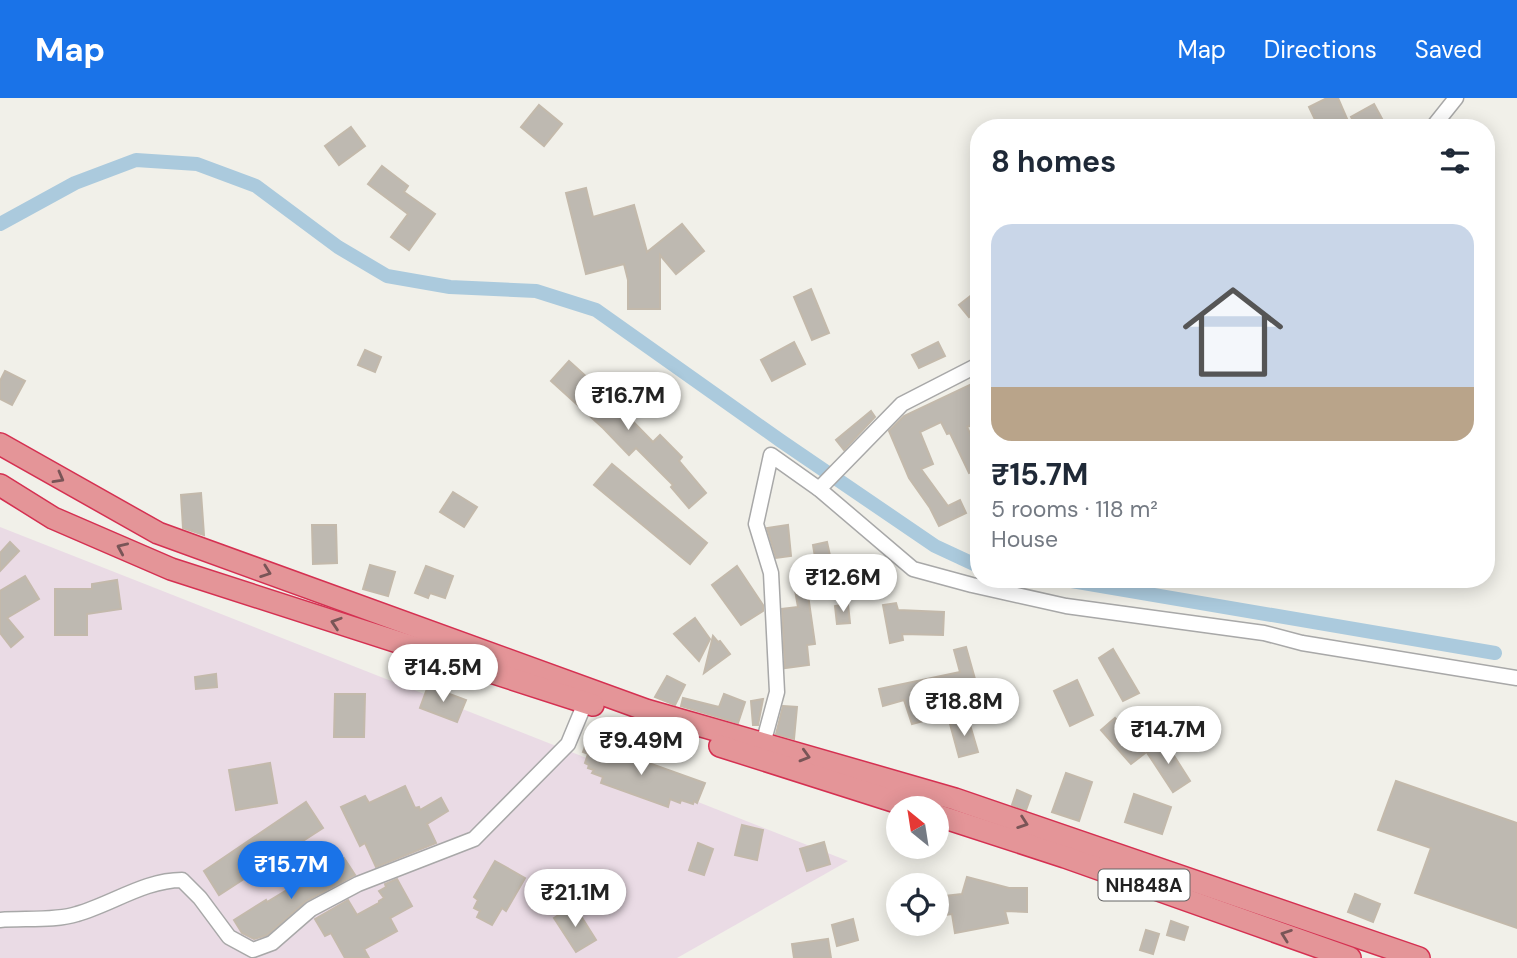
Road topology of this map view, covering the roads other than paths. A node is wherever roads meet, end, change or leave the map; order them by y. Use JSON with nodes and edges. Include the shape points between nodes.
{"nodes":[{"id":1,"x":1456,"y":98,"type":"edge"},
{"id":2,"x":1439,"y":119,"type":"edge"},
{"id":3,"x":970,"y":369,"type":"edge"},
{"id":4,"x":0,"y":444,"type":"edge"},
{"id":5,"x":0,"y":485,"type":"edge"},
{"id":6,"x":819,"y":489,"type":"junction"},
{"id":7,"x":970,"y":584,"type":"edge"},
{"id":8,"x":985,"y":588,"type":"edge"},
{"id":9,"x":1517,"y":678,"type":"edge"},
{"id":10,"x":585,"y":703,"type":"junction"},
{"id":11,"x":764,"y":744,"type":"junction"},
{"id":12,"x":886,"y":799,"type":"edge"},
{"id":13,"x":949,"y":820,"type":"edge"},
{"id":14,"x":0,"y":920,"type":"edge"},
{"id":15,"x":1350,"y":958,"type":"edge"},
{"id":16,"x":1419,"y":958,"type":"edge"}],
"edges":[{"from":1,"to":2,"type":"street"},
{"from":3,"to":6,"type":"street","via":[[902,404]]},
{"from":4,"to":11,"type":"highway","number":"NH848A","one_way":true,"via":[[158,533],[646,710]]},
{"from":10,"to":5,"type":"highway","one_way":true,"via":[[171,569],[53,518]]},
{"from":6,"to":7,"type":"street","via":[[913,569]]},
{"from":6,"to":11,"type":"street","via":[[771,455],[756,524],[771,573],[776,692]]},
{"from":8,"to":9,"type":"street","via":[[1066,606],[1264,633]]},
{"from":10,"to":12,"type":"highway"},
{"from":10,"to":14,"type":"street","via":[[568,744],[474,839],[358,884],[311,909],[272,943],[253,950],[229,937],[182,880],[145,888],[75,915]]},
{"from":11,"to":16,"type":"highway","number":"NH848A","one_way":true,"via":[[955,799]]},
{"from":15,"to":13,"type":"highway","number":"NH848A","one_way":true}]}
